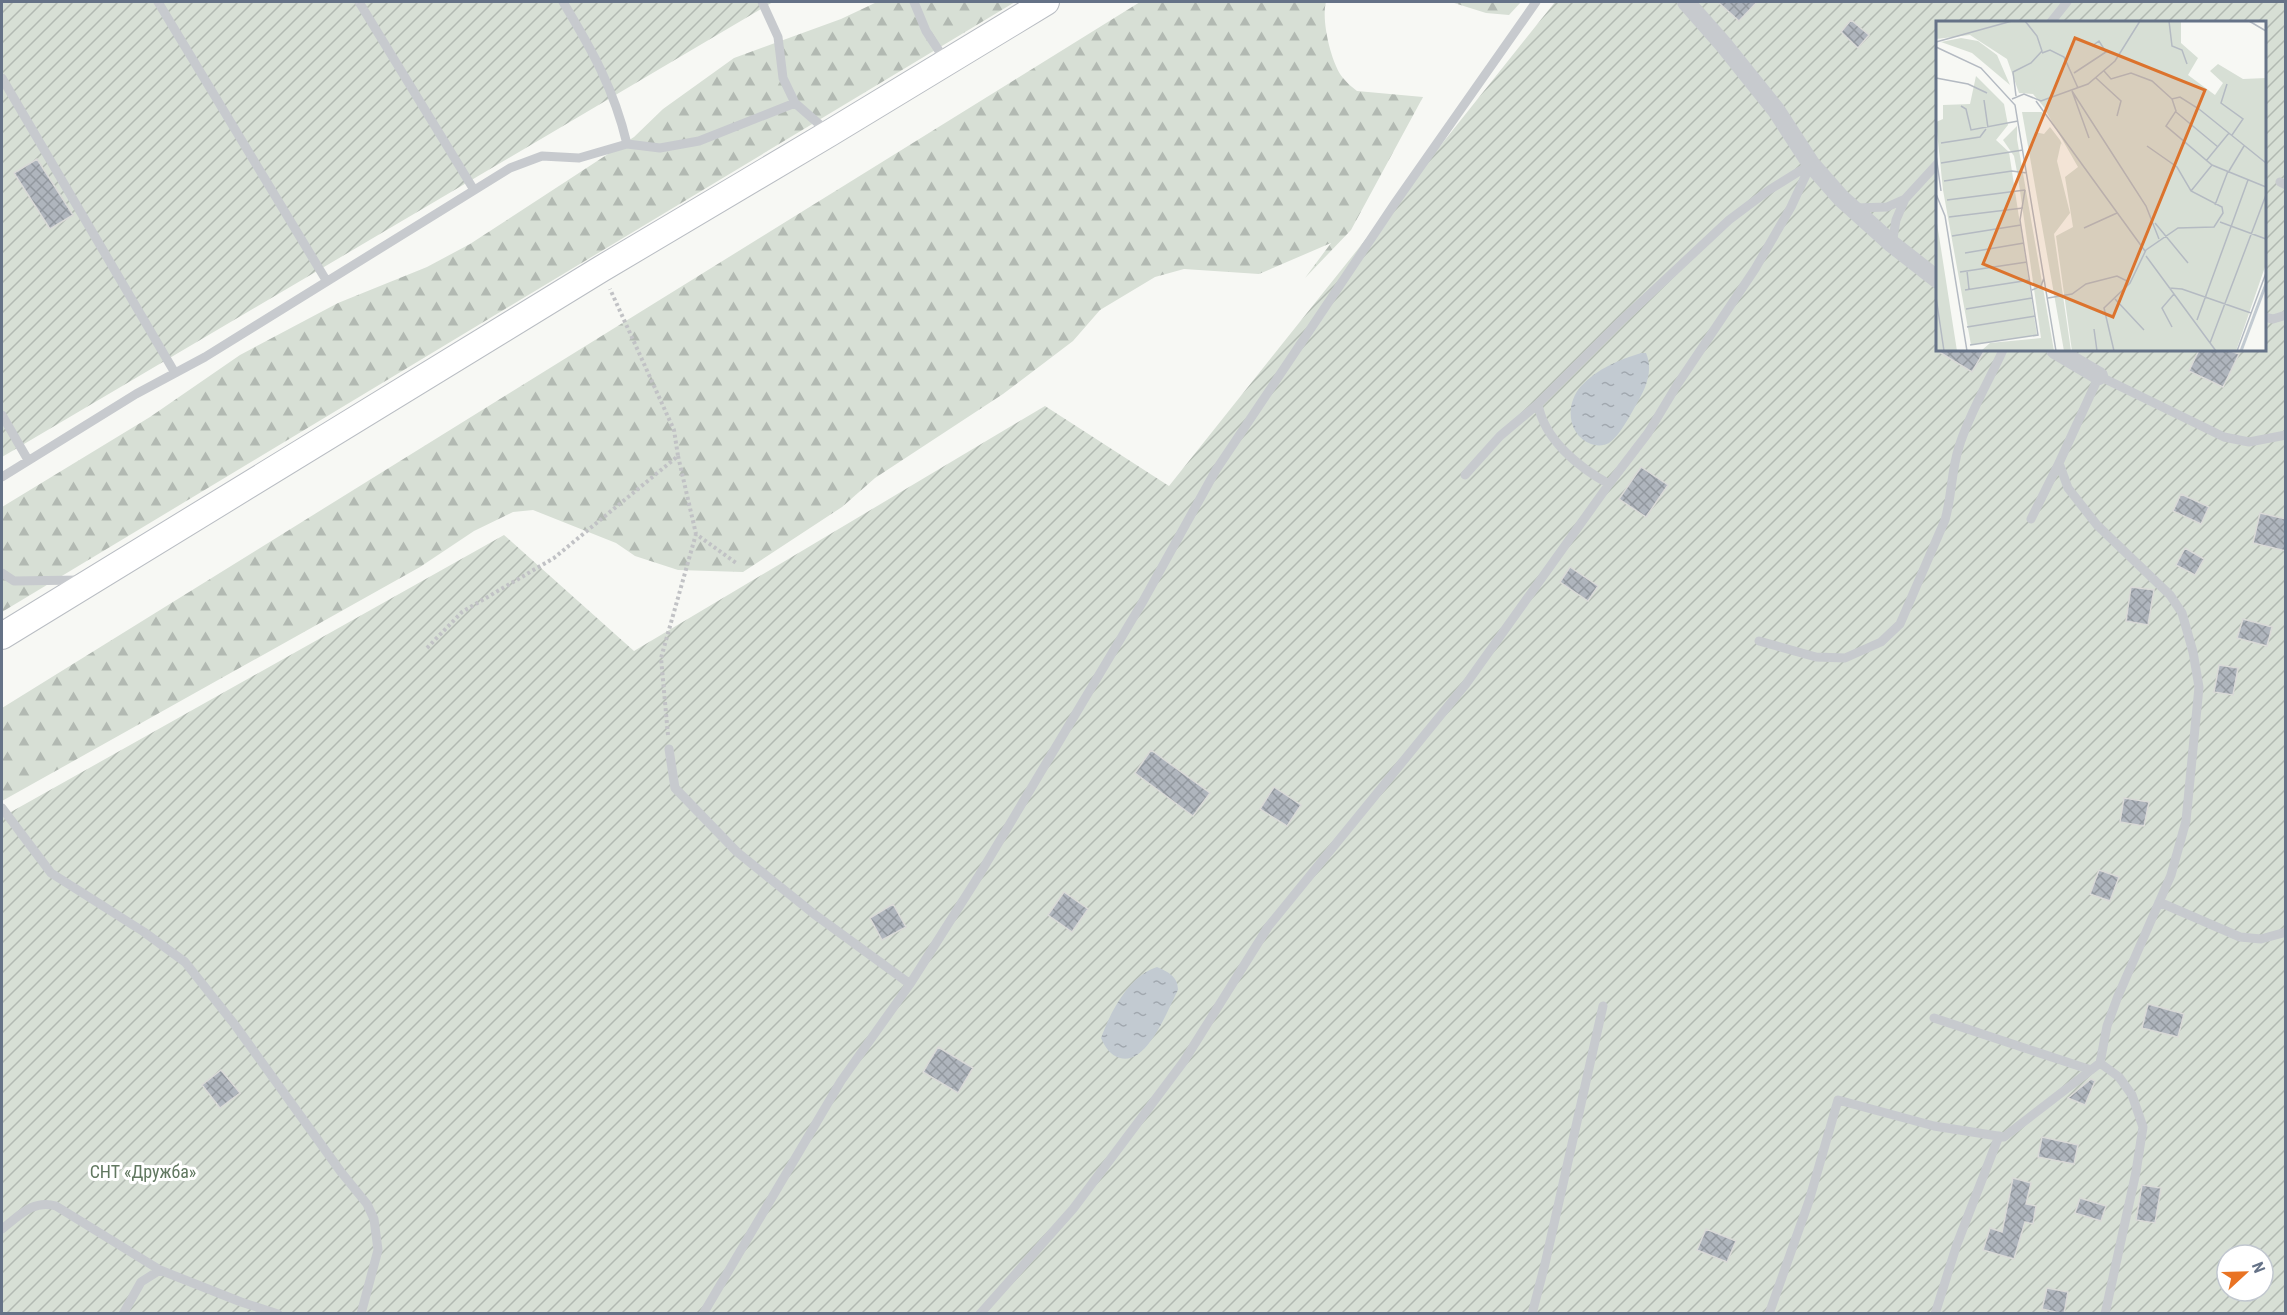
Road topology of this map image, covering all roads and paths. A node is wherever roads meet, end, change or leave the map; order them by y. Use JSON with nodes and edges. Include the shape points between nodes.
{"nodes":[{"id":1,"x":158,"y":2,"type":"edge"},
{"id":2,"x":359,"y":2,"type":"edge"},
{"id":3,"x":563,"y":2,"type":"edge"},
{"id":4,"x":762,"y":2,"type":"edge"},
{"id":5,"x":914,"y":2,"type":"edge"},
{"id":6,"x":1046,"y":2,"type":"edge"},
{"id":7,"x":1536,"y":2,"type":"edge"},
{"id":8,"x":1686,"y":2,"type":"edge"},
{"id":9,"x":2067,"y":2,"type":"edge"},
{"id":10,"x":2052,"y":21,"type":"edge"},
{"id":11,"x":946,"y":63,"type":"junction"},
{"id":12,"x":2,"y":78,"type":"edge"},
{"id":13,"x":795,"y":103,"type":"junction"},
{"id":14,"x":830,"y":133,"type":"junction"},
{"id":15,"x":627,"y":144,"type":"junction"},
{"id":16,"x":1811,"y":164,"type":"junction"},
{"id":17,"x":1936,"y":165,"type":"edge"},
{"id":18,"x":474,"y":190,"type":"junction"},
{"id":19,"x":1905,"y":199,"type":"junction"},
{"id":20,"x":1852,"y":208,"type":"junction"},
{"id":21,"x":1892,"y":244,"type":"junction"},
{"id":22,"x":601,"y":269,"type":"junction"},
{"id":23,"x":1936,"y":278,"type":"edge"},
{"id":24,"x":326,"y":280,"type":"junction"},
{"id":25,"x":2286,"y":315,"type":"edge"},
{"id":26,"x":2266,"y":317,"type":"edge"},
{"id":27,"x":2003,"y":351,"type":"edge"},
{"id":28,"x":2057,"y":351,"type":"edge"},
{"id":29,"x":175,"y":373,"type":"junction"},
{"id":30,"x":2099,"y":375,"type":"junction"},
{"id":31,"x":1538,"y":404,"type":"junction"},
{"id":32,"x":2,"y":415,"type":"edge"},
{"id":33,"x":2286,"y":435,"type":"edge"},
{"id":34,"x":678,"y":456,"type":"junction"},
{"id":35,"x":28,"y":460,"type":"junction"},
{"id":36,"x":2059,"y":463,"type":"junction"},
{"id":37,"x":1465,"y":475,"type":"dead end"},
{"id":38,"x":2,"y":477,"type":"edge"},
{"id":39,"x":1609,"y":484,"type":"junction"},
{"id":40,"x":2031,"y":519,"type":"dead end"},
{"id":41,"x":696,"y":534,"type":"junction"},
{"id":42,"x":736,"y":563,"type":"dead end"},
{"id":43,"x":2,"y":573,"type":"edge"},
{"id":44,"x":94,"y":579,"type":"junction"},
{"id":45,"x":2,"y":636,"type":"edge"},
{"id":46,"x":1760,"y":641,"type":"dead end"},
{"id":47,"x":427,"y":648,"type":"dead end"},
{"id":48,"x":669,"y":749,"type":"joint"},
{"id":49,"x":2,"y":808,"type":"edge"},
{"id":50,"x":2158,"y":902,"type":"junction"},
{"id":51,"x":2286,"y":932,"type":"edge"},
{"id":52,"x":910,"y":984,"type":"junction"},
{"id":53,"x":1604,"y":1006,"type":"dead end"},
{"id":54,"x":1934,"y":1018,"type":"dead end"},
{"id":55,"x":2100,"y":1063,"type":"junction"},
{"id":56,"x":2091,"y":1070,"type":"junction"},
{"id":57,"x":1999,"y":1136,"type":"junction"},
{"id":58,"x":2,"y":1229,"type":"edge"},
{"id":59,"x":160,"y":1270,"type":"junction"},
{"id":60,"x":123,"y":1314,"type":"edge"},
{"id":61,"x":278,"y":1314,"type":"edge"},
{"id":62,"x":361,"y":1314,"type":"edge"},
{"id":63,"x":703,"y":1314,"type":"edge"},
{"id":64,"x":980,"y":1314,"type":"edge"},
{"id":65,"x":1532,"y":1314,"type":"edge"},
{"id":66,"x":1769,"y":1314,"type":"edge"},
{"id":67,"x":1935,"y":1314,"type":"edge"},
{"id":68,"x":2105,"y":1314,"type":"edge"}],
"edges":[{"from":1,"to":24,"type":"lane"},
{"from":2,"to":18,"type":"lane"},
{"from":3,"to":15,"type":"lane","via":[[598,61]]},
{"from":4,"to":13,"type":"lane","via":[[778,37],[783,78]]},
{"from":5,"to":11,"type":"lane","via":[[926,32]]},
{"from":6,"to":11,"type":"street"},
{"from":7,"to":52,"type":"lane","via":[[1216,470],[1142,603]]},
{"from":8,"to":16,"type":"street","via":[[1776,110]]},
{"from":9,"to":10,"type":"lane"},
{"from":11,"to":14,"type":"street"},
{"from":12,"to":29,"type":"lane"},
{"from":13,"to":14,"type":"lane"},
{"from":13,"to":15,"type":"lane","via":[[699,141],[660,148]]},
{"from":14,"to":22,"type":"street"},
{"from":15,"to":18,"type":"lane","via":[[579,158],[542,156],[510,168]]},
{"from":16,"to":20,"type":"street"},
{"from":16,"to":31,"type":"lane","via":[[1729,220]]},
{"from":16,"to":39,"type":"lane","via":[[1755,269],[1648,433]]},
{"from":17,"to":19,"type":"lane"},
{"from":18,"to":24,"type":"lane"},
{"from":19,"to":20,"type":"lane","via":[[1887,207]]},
{"from":19,"to":21,"type":"lane"},
{"from":20,"to":21,"type":"street"},
{"from":21,"to":23,"type":"street"},
{"from":22,"to":34,"type":"path","via":[[674,430]]},
{"from":22,"to":44,"type":"street"},
{"from":24,"to":29,"type":"lane"},
{"from":25,"to":26,"type":"lane"},
{"from":27,"to":46,"type":"lane","via":[[1959,446],[1950,505],[1900,624],[1881,642],[1845,658],[1816,657]]},
{"from":28,"to":30,"type":"street"},
{"from":29,"to":35,"type":"lane"},
{"from":30,"to":33,"type":"lane","via":[[2224,437],[2249,442]]},
{"from":30,"to":36,"type":"lane"},
{"from":31,"to":37,"type":"lane","via":[[1500,436]]},
{"from":31,"to":39,"type":"lane","via":[[1541,419],[1560,445],[1588,473]]},
{"from":32,"to":35,"type":"lane"},
{"from":34,"to":41,"type":"path"},
{"from":34,"to":47,"type":"path","via":[[554,558],[462,612]]},
{"from":35,"to":38,"type":"lane"},
{"from":36,"to":40,"type":"lane"},
{"from":36,"to":50,"type":"lane","via":[[2068,488],[2097,525],[2170,595],[2182,613],[2193,652],[2199,687],[2186,821]]},
{"from":39,"to":64,"type":"lane","via":[[1466,684],[1268,927],[1184,1061],[1073,1209]]},
{"from":41,"to":42,"type":"path"},
{"from":41,"to":48,"type":"path","via":[[662,658]]},
{"from":43,"to":44,"type":"lane","via":[[14,582]]},
{"from":44,"to":45,"type":"street"},
{"from":48,"to":52,"type":"lane","via":[[675,788],[737,852]]},
{"from":49,"to":62,"type":"lane","via":[[51,873],[185,962],[367,1204],[374,1219],[378,1250]]},
{"from":50,"to":51,"type":"lane","via":[[2240,937],[2261,939]]},
{"from":50,"to":55,"type":"lane","via":[[2114,1006]]},
{"from":52,"to":63,"type":"lane","via":[[841,1081]]},
{"from":53,"to":65,"type":"lane"},
{"from":54,"to":56,"type":"lane"},
{"from":55,"to":56,"type":"lane"},
{"from":55,"to":68,"type":"lane","via":[[2119,1077],[2132,1095],[2143,1127]]},
{"from":56,"to":57,"type":"lane","via":[[2004,1137]]},
{"from":57,"to":66,"type":"lane","via":[[1934,1126],[1838,1100],[1809,1201]]},
{"from":57,"to":67,"type":"lane"},
{"from":58,"to":59,"type":"lane","via":[[43,1202],[87,1224]]},
{"from":59,"to":60,"type":"lane","via":[[141,1282]]},
{"from":59,"to":61,"type":"lane"}]}
